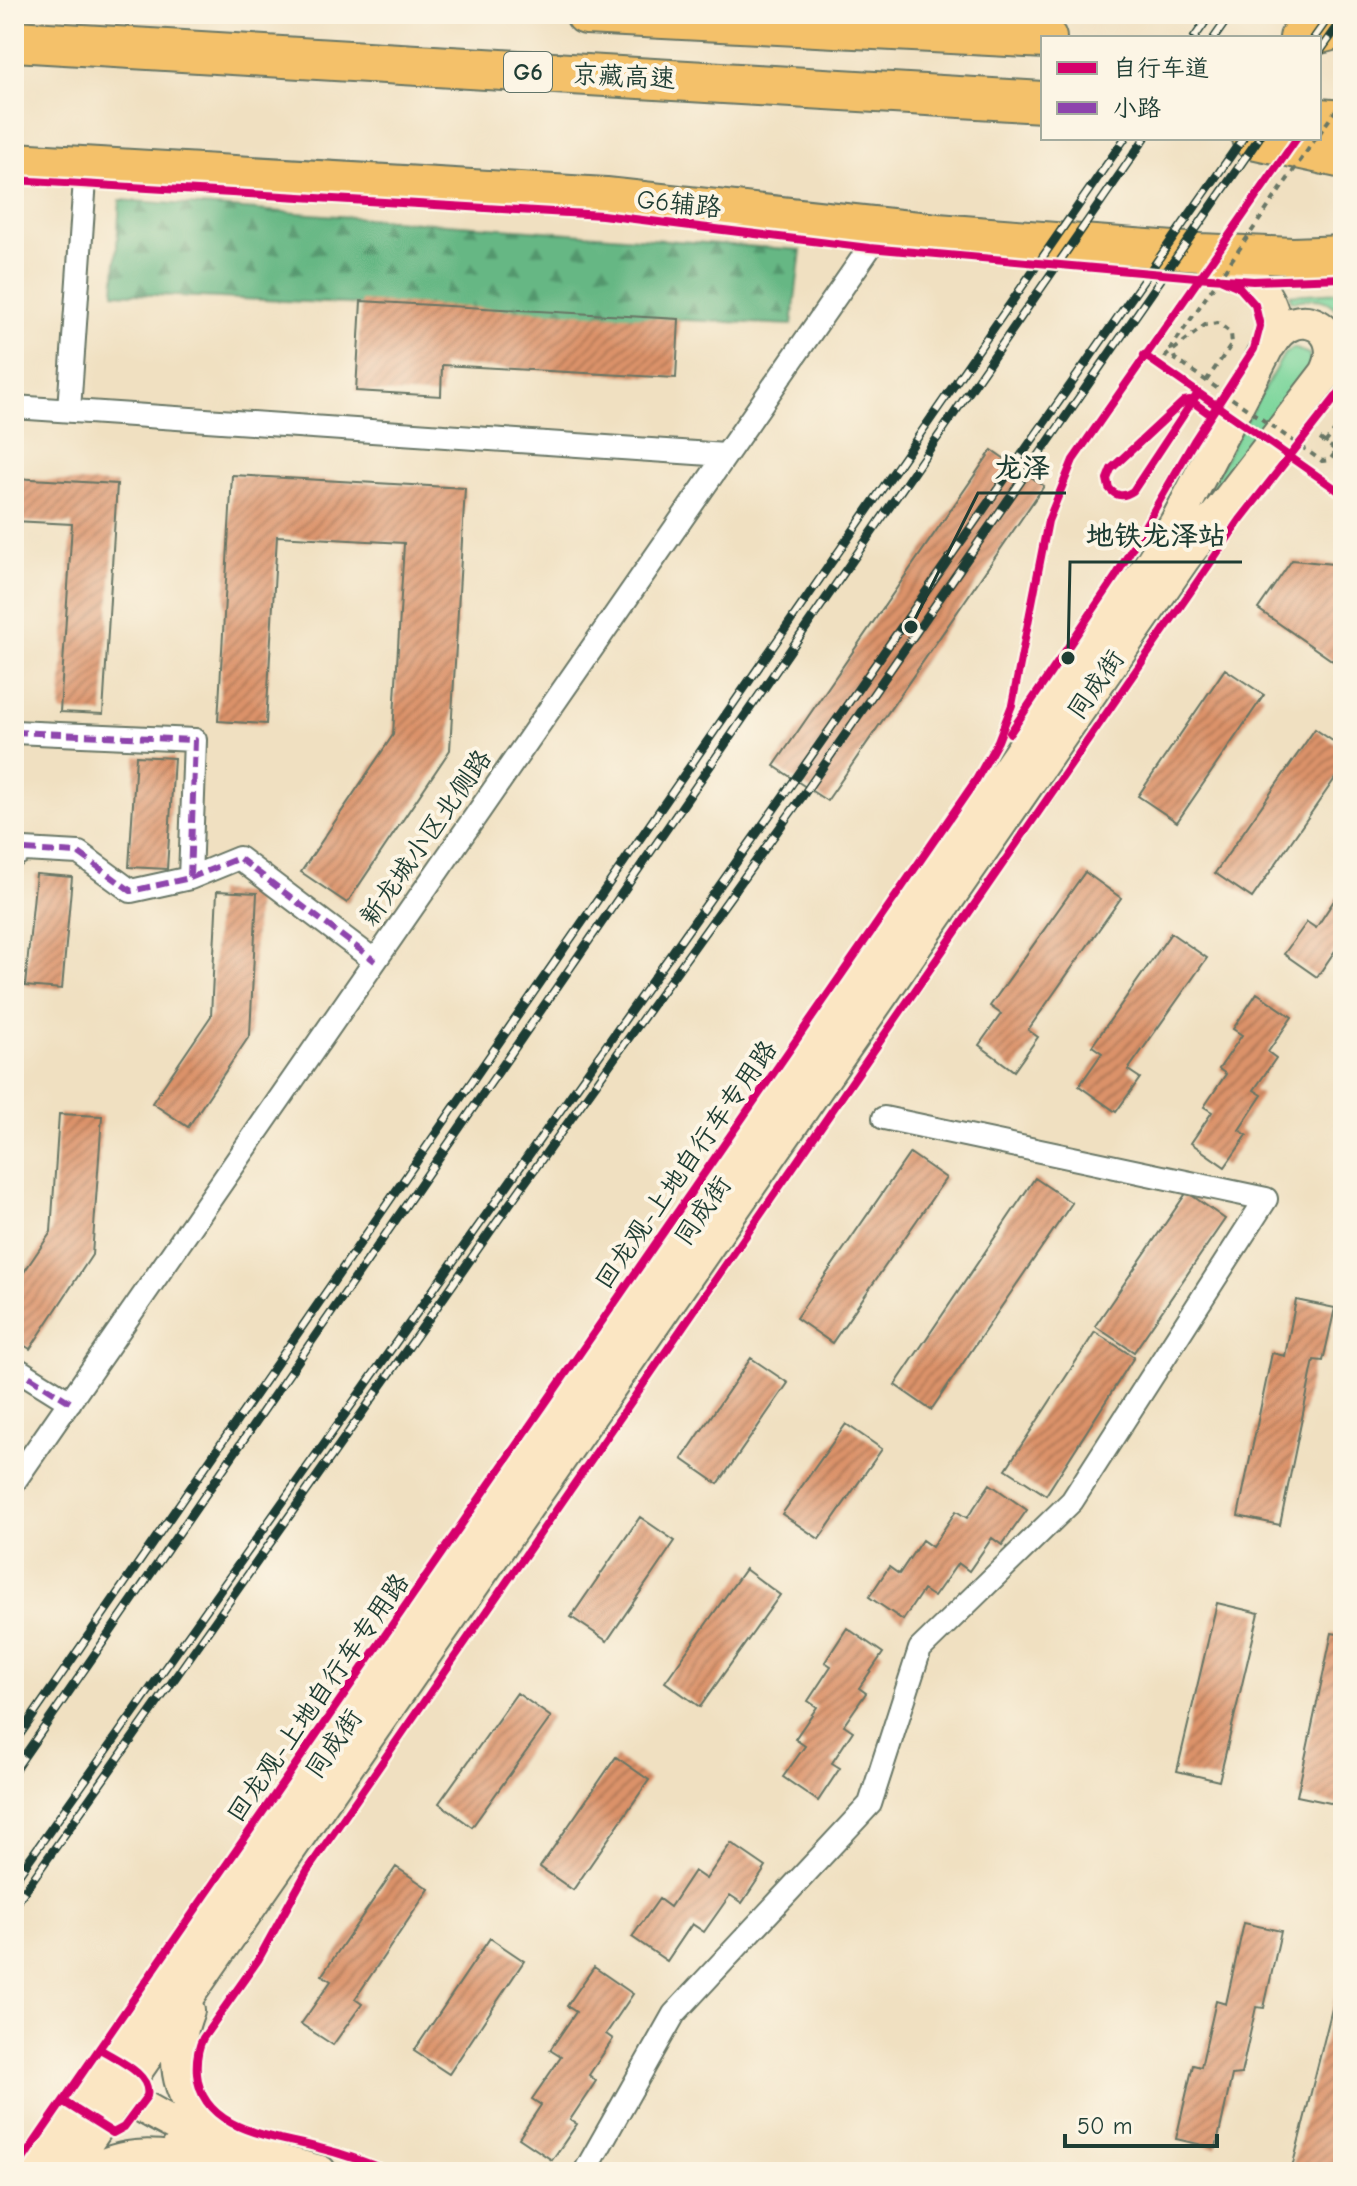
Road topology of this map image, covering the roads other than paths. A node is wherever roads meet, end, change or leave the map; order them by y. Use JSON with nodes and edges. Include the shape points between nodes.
{"nodes":[{"id":1,"x":586,"y":14,"type":"edge"},
{"id":2,"x":780,"y":14,"type":"edge"},
{"id":3,"x":741,"y":23,"type":"junction"},
{"id":4,"x":1343,"y":27,"type":"edge"},
{"id":5,"x":1308,"y":36,"type":"edge"},
{"id":6,"x":1041,"y":38,"type":"edge"},
{"id":7,"x":14,"y":41,"type":"edge"},
{"id":8,"x":1321,"y":52,"type":"edge"},
{"id":9,"x":1343,"y":54,"type":"edge"},
{"id":10,"x":1041,"y":102,"type":"edge"},
{"id":11,"x":1321,"y":119,"type":"edge"},
{"id":12,"x":1343,"y":121,"type":"edge"},
{"id":13,"x":1261,"y":140,"type":"edge"},
{"id":14,"x":1343,"y":158,"type":"edge"},
{"id":15,"x":14,"y":161,"type":"edge"},
{"id":16,"x":86,"y":165,"type":"junction"},
{"id":17,"x":884,"y":227,"type":"junction"},
{"id":18,"x":1343,"y":254,"type":"edge"},
{"id":19,"x":1221,"y":274,"type":"junction"},
{"id":20,"x":1270,"y":344,"type":"junction"},
{"id":21,"x":1343,"y":351,"type":"edge"},
{"id":22,"x":1321,"y":381,"type":"junction"},
{"id":23,"x":14,"y":407,"type":"edge"},
{"id":24,"x":69,"y":410,"type":"junction"},
{"id":25,"x":725,"y":455,"type":"junction"},
{"id":26,"x":14,"y":732,"type":"edge"},
{"id":27,"x":14,"y":856,"type":"edge"},
{"id":28,"x":190,"y":878,"type":"junction"},
{"id":29,"x":375,"y":961,"type":"junction"},
{"id":30,"x":884,"y":1118,"type":"dead end"},
{"id":31,"x":14,"y":1367,"type":"edge"},
{"id":32,"x":70,"y":1402,"type":"junction"},
{"id":33,"x":14,"y":1482,"type":"edge"},
{"id":34,"x":226,"y":1940,"type":"junction"},
{"id":35,"x":104,"y":2096,"type":"junction"},
{"id":36,"x":238,"y":2166,"type":"edge"},
{"id":37,"x":587,"y":2168,"type":"dead end"},
{"id":38,"x":37,"y":2172,"type":"edge"},
{"id":39,"x":66,"y":2172,"type":"edge"},
{"id":40,"x":90,"y":2172,"type":"edge"},
{"id":41,"x":320,"y":2172,"type":"edge"}],
"edges":[{"from":1,"to":3,"type":"highway"},
{"from":2,"to":3,"type":"highway"},
{"from":3,"to":6,"type":"highway"},
{"from":4,"to":5,"type":"highway"},
{"from":7,"to":10,"type":"highway","name":"京藏高速","number":"G6"},
{"from":8,"to":9,"type":"highway"},
{"from":11,"to":12,"type":"highway"},
{"from":13,"to":14,"type":"highway"},
{"from":15,"to":16,"type":"main road","name":"G6辅路"},
{"from":16,"to":17,"type":"main road","name":"G6辅路","via":[[606,196]]},
{"from":16,"to":24,"type":"street"},
{"from":17,"to":19,"type":"main road","name":"G6辅路"},
{"from":17,"to":25,"type":"street","name":"新龙城小区北侧路"},
{"from":18,"to":19,"type":"main road","name":"G6辅路","via":[[1293,256]]},
{"from":19,"to":20,"type":"main road","name":"同成街","via":[[1273,312]]},
{"from":20,"to":22,"type":"main road","via":[[1284,326],[1295,322],[1306,321],[1325,331],[1333,352]]},
{"from":20,"to":35,"type":"main road","name":"同成街","via":[[1152,562]]},
{"from":21,"to":22,"type":"main road","name":"同成街"},
{"from":22,"to":34,"type":"main road","name":"同成街","via":[[1184,558]]},
{"from":23,"to":24,"type":"street"},
{"from":24,"to":25,"type":"street"},
{"from":25,"to":29,"type":"street","name":"新龙城小区北侧路"},
{"from":26,"to":28,"type":"street","via":[[195,740]]},
{"from":27,"to":28,"type":"street","via":[[24,850],[79,853],[131,891]]},
{"from":28,"to":29,"type":"street","via":[[239,858]]},
{"from":29,"to":32,"type":"street","name":"新龙城小区北侧路"},
{"from":30,"to":37,"type":"street","via":[[1266,1199],[1072,1501],[920,1649],[870,1804],[674,2014]]},
{"from":31,"to":32,"type":"street"},
{"from":32,"to":33,"type":"street","name":"新龙城小区北侧路"},
{"from":34,"to":35,"type":"main road","name":"同成街"},
{"from":34,"to":36,"type":"main road","via":[[191,2002],[177,2064],[197,2115],[222,2137]]},
{"from":35,"to":36,"type":"main road","via":[[191,2132]]},
{"from":35,"to":38,"type":"main road","name":"同成街"},
{"from":35,"to":39,"type":"main road","name":"同成街"},
{"from":36,"to":40,"type":"main road","via":[[146,2156],[115,2160]]},
{"from":36,"to":41,"type":"main road"}]}
